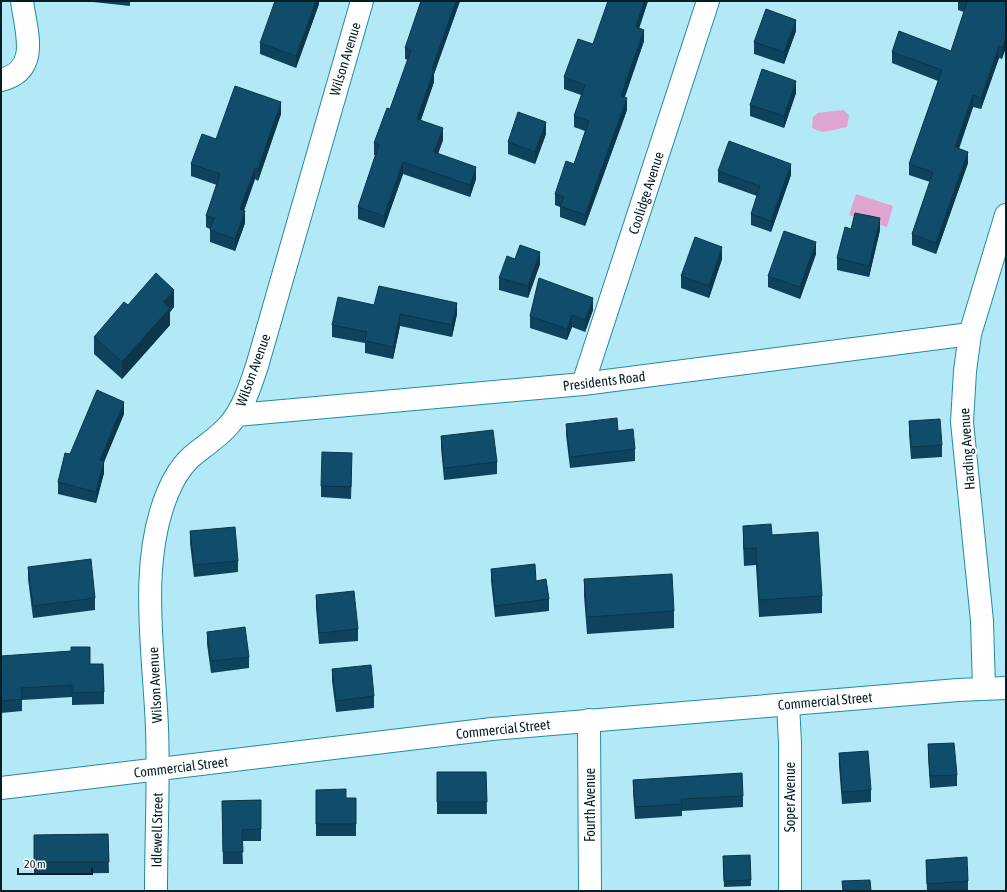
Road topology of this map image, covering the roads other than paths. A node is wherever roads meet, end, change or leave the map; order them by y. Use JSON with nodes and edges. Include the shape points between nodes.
{"nodes":[{"id":1,"x":22,"y":1,"type":"edge"},
{"id":2,"x":362,"y":1,"type":"edge"},
{"id":3,"x":708,"y":1,"type":"edge"},
{"id":4,"x":1,"y":80,"type":"edge"},
{"id":5,"x":1006,"y":215,"type":"edge"},
{"id":6,"x":970,"y":334,"type":"junction"},
{"id":7,"x":583,"y":384,"type":"junction"},
{"id":8,"x":237,"y":415,"type":"junction"},
{"id":9,"x":984,"y":688,"type":"junction"},
{"id":10,"x":1006,"y":688,"type":"edge"},
{"id":11,"x":788,"y":704,"type":"junction"},
{"id":12,"x":589,"y":720,"type":"junction"},
{"id":13,"x":157,"y":770,"type":"junction"},
{"id":14,"x":1,"y":788,"type":"edge"},
{"id":15,"x":156,"y":891,"type":"edge"},
{"id":16,"x":590,"y":891,"type":"edge"},
{"id":17,"x":790,"y":891,"type":"edge"}],
"edges":[{"from":1,"to":4,"type":"street","via":[[27,60],[21,71]]},
{"from":2,"to":8,"type":"street","name":"Wilson Avenue","via":[[257,366]]},
{"from":3,"to":7,"type":"street","name":"Coolidge Avenue"},
{"from":5,"to":6,"type":"street","name":"Harding Avenue"},
{"from":6,"to":7,"type":"street","name":"Presidents Road"},
{"from":6,"to":9,"type":"street","name":"Harding Avenue","via":[[962,422],[982,621]]},
{"from":7,"to":8,"type":"street","name":"Presidents Road"},
{"from":8,"to":13,"type":"street","name":"Wilson Avenue","via":[[227,427],[189,459],[175,478],[157,527],[149,581]]},
{"from":9,"to":10,"type":"street","name":"Commercial Street"},
{"from":9,"to":11,"type":"street","name":"Commercial Street"},
{"from":11,"to":12,"type":"street","name":"Commercial Street"},
{"from":11,"to":17,"type":"street","name":"Soper Avenue"},
{"from":12,"to":13,"type":"street","name":"Commercial Street"},
{"from":12,"to":16,"type":"street","name":"Fourth Avenue"},
{"from":13,"to":14,"type":"street","name":"Commercial Street"},
{"from":13,"to":15,"type":"street","name":"Idlewell Street"}]}
